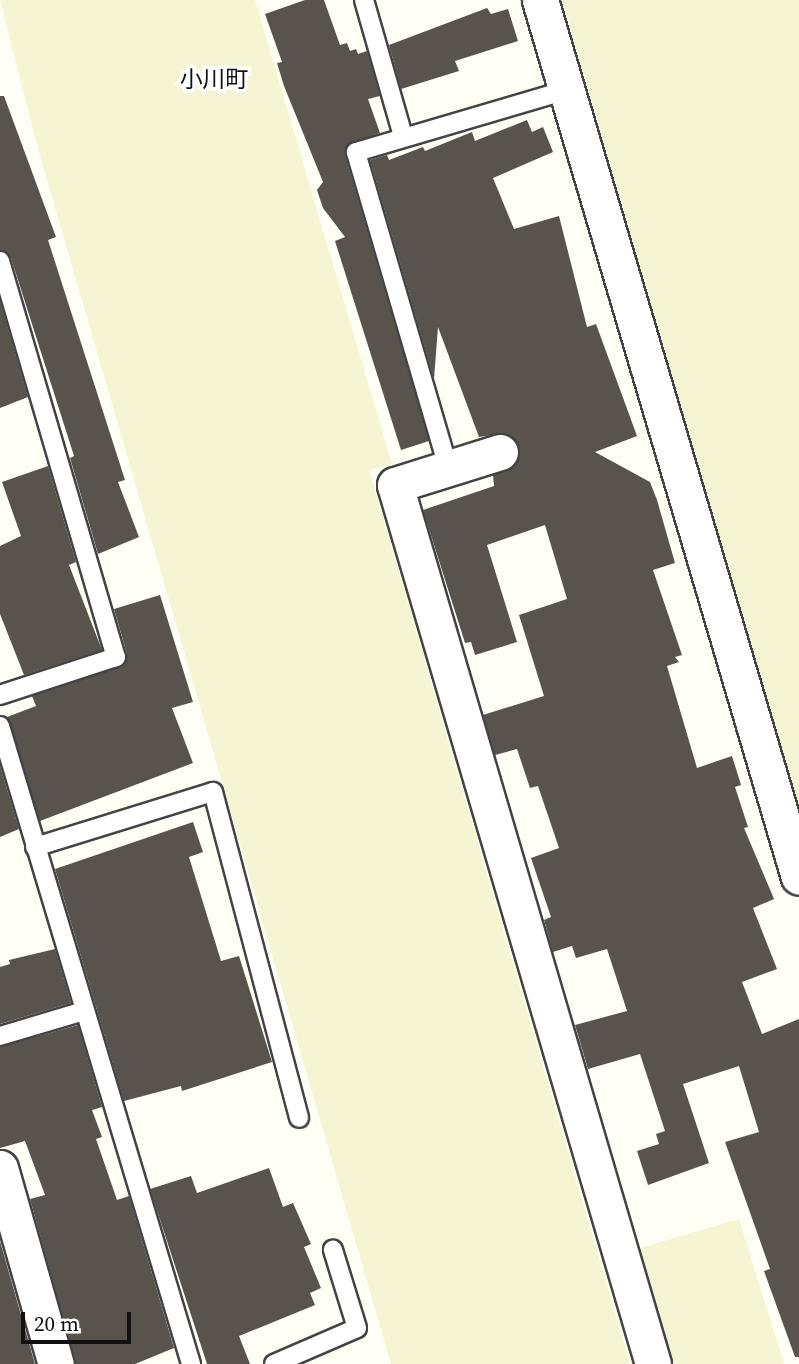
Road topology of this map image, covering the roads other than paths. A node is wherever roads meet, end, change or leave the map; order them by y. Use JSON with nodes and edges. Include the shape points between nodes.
{"nodes":[{"id":1,"x":364,"y":0,"type":"edge"},
{"id":2,"x":540,"y":0,"type":"edge"},
{"id":3,"x":567,"y":90,"type":"junction"},
{"id":4,"x":403,"y":136,"type":"junction"},
{"id":5,"x":0,"y":261,"type":"edge"},
{"id":6,"x":500,"y":452,"type":"dead end"},
{"id":7,"x":448,"y":467,"type":"junction"},
{"id":8,"x":0,"y":695,"type":"edge"},
{"id":9,"x":0,"y":726,"type":"edge"},
{"id":10,"x":34,"y":847,"type":"junction"},
{"id":11,"x":799,"y":877,"type":"edge"},
{"id":12,"x":84,"y":1012,"type":"junction"},
{"id":13,"x":0,"y":1036,"type":"edge"},
{"id":14,"x":299,"y":1118,"type":"dead end"},
{"id":15,"x":0,"y":1168,"type":"edge"},
{"id":16,"x":333,"y":1250,"type":"dead end"},
{"id":17,"x":56,"y":1364,"type":"edge"},
{"id":18,"x":191,"y":1364,"type":"edge"},
{"id":19,"x":274,"y":1364,"type":"edge"},
{"id":20,"x":653,"y":1364,"type":"edge"}],
"edges":[{"from":1,"to":4,"type":"lane"},
{"from":2,"to":3,"type":"street"},
{"from":3,"to":4,"type":"lane"},
{"from":3,"to":11,"type":"street"},
{"from":4,"to":7,"type":"lane","via":[[356,152]]},
{"from":5,"to":8,"type":"lane","via":[[116,657]]},
{"from":6,"to":7,"type":"street"},
{"from":7,"to":20,"type":"street","via":[[395,485]]},
{"from":9,"to":10,"type":"lane"},
{"from":10,"to":12,"type":"lane"},
{"from":10,"to":14,"type":"lane","via":[[212,792]]},
{"from":12,"to":13,"type":"lane"},
{"from":12,"to":18,"type":"lane"},
{"from":15,"to":17,"type":"street"},
{"from":16,"to":19,"type":"lane","via":[[358,1328]]}]}
